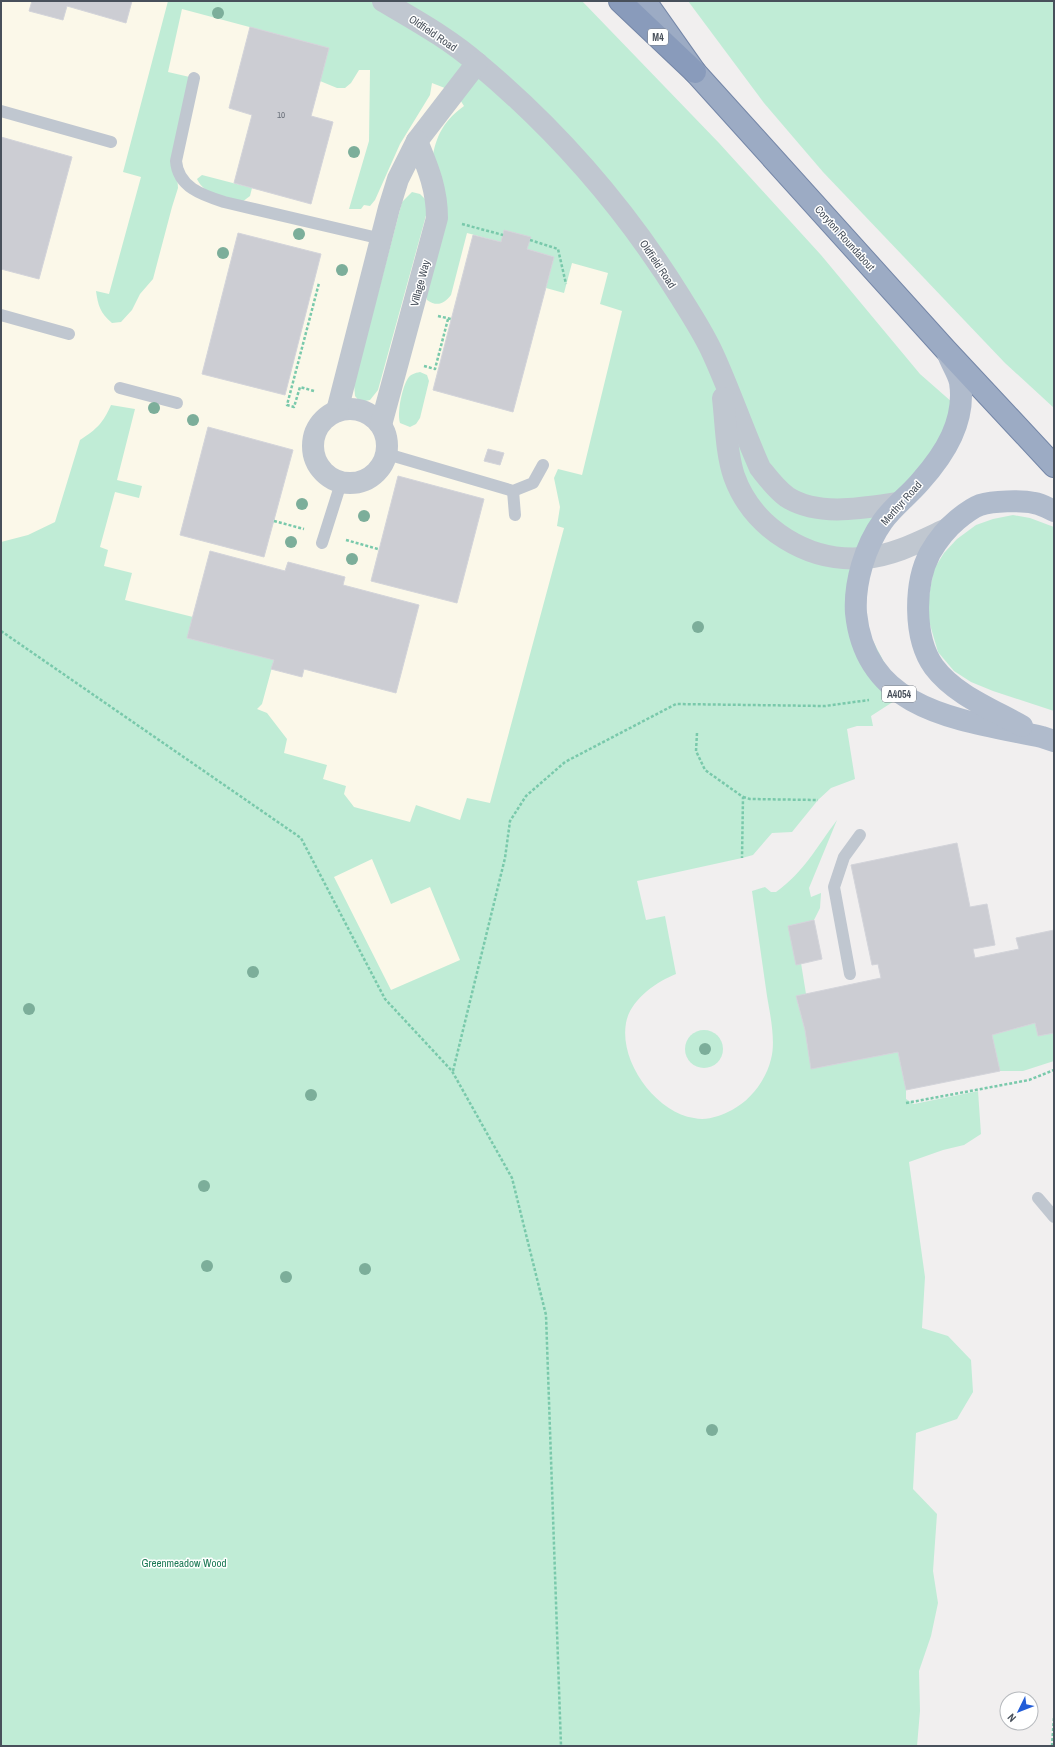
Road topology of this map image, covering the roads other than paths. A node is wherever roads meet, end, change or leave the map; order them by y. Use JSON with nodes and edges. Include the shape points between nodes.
{"nodes":[{"id":1,"x":384,"y":1,"type":"edge"},
{"id":2,"x":620,"y":1,"type":"edge"},
{"id":3,"x":646,"y":1,"type":"edge"},
{"id":4,"x":477,"y":63,"type":"junction"},
{"id":5,"x":695,"y":72,"type":"junction"},
{"id":6,"x":194,"y":78,"type":"dead end"},
{"id":7,"x":1,"y":111,"type":"edge"},
{"id":8,"x":418,"y":141,"type":"junction"},
{"id":9,"x":111,"y":142,"type":"dead end"},
{"id":10,"x":382,"y":239,"type":"junction"},
{"id":11,"x":1,"y":315,"type":"edge"},
{"id":12,"x":69,"y":334,"type":"dead end"},
{"id":13,"x":945,"y":349,"type":"junction"},
{"id":14,"x":721,"y":375,"type":"junction"},
{"id":15,"x":120,"y":388,"type":"dead end"},
{"id":16,"x":177,"y":403,"type":"dead end"},
{"id":17,"x":339,"y":405,"type":"junction"},
{"id":18,"x":381,"y":425,"type":"junction"},
{"id":19,"x":387,"y":454,"type":"junction"},
{"id":20,"x":543,"y":465,"type":"dead end"},
{"id":21,"x":1054,"y":466,"type":"edge"},
{"id":22,"x":341,"y":483,"type":"junction"},
{"id":23,"x":513,"y":491,"type":"junction"},
{"id":24,"x":898,"y":503,"type":"junction"},
{"id":25,"x":1054,"y":511,"type":"edge"},
{"id":26,"x":515,"y":515,"type":"dead end"},
{"id":27,"x":947,"y":529,"type":"junction"},
{"id":28,"x":324,"y":539,"type":"road end"},
{"id":29,"x":864,"y":558,"type":"junction"},
{"id":30,"x":1048,"y":739,"type":"edge"},
{"id":31,"x":860,"y":835,"type":"dead end"},
{"id":32,"x":850,"y":974,"type":"dead end"},
{"id":33,"x":1038,"y":1198,"type":"dead end"},
{"id":34,"x":1054,"y":1217,"type":"edge"}],
"edges":[{"from":1,"to":4,"type":"street","name":"Oldfield Road"},
{"from":2,"to":5,"type":"highway","number":"M4"},
{"from":3,"to":5,"type":"highway","name":"Coryton Roundabout"},
{"from":4,"to":8,"type":"street"},
{"from":4,"to":14,"type":"street","name":"Oldfield Road","via":[[562,144],[636,232],[663,269],[693,318],[713,354]]},
{"from":5,"to":13,"type":"highway","name":"Coryton Roundabout"},
{"from":6,"to":10,"type":"lane","via":[[176,160],[181,178],[191,188],[203,196],[224,202]]},
{"from":7,"to":9,"type":"lane"},
{"from":8,"to":10,"type":"street","via":[[398,180]]},
{"from":8,"to":18,"type":"street","name":"Village Way","via":[[438,199],[438,218]]},
{"from":10,"to":17,"type":"street"},
{"from":11,"to":12,"type":"lane"},
{"from":13,"to":21,"type":"highway","name":"Coryton Roundabout"},
{"from":13,"to":24,"type":"main road","name":"Merthyr Road","number":"A4054","via":[[960,381],[961,410],[954,432],[939,459],[920,483]]},
{"from":14,"to":24,"type":"street","name":"Oldfield Road","via":[[760,468],[770,482],[787,497],[822,509],[840,510]]},
{"from":14,"to":29,"type":"street","via":[[734,476],[750,507],[775,533],[796,545],[844,558]]},
{"from":15,"to":16,"type":"lane"},
{"from":17,"to":18,"type":"street","via":[[345,409],[358,409],[369,413]]},
{"from":17,"to":22,"type":"street","via":[[322,421],[315,432],[312,445],[314,458],[321,469],[330,478]]},
{"from":18,"to":19,"type":"street","via":[[388,442]]},
{"from":19,"to":22,"type":"street","via":[[376,474],[366,481],[354,484]]},
{"from":19,"to":23,"type":"lane"},
{"from":20,"to":23,"type":"lane","via":[[533,482]]},
{"from":22,"to":28,"type":"lane"},
{"from":23,"to":26,"type":"lane"},
{"from":24,"to":29,"type":"main road","name":"Merthyr Road","number":"A4054","via":[[882,522]]},
{"from":25,"to":27,"type":"main road","name":"Merthyr Road","number":"A4054","via":[[1034,503],[1004,502],[980,506]]},
{"from":27,"to":29,"type":"street","via":[[900,550]]},
{"from":27,"to":30,"type":"main road","name":"Merthyr Road","number":"A4054","via":[[930,553],[920,584],[920,628],[934,666],[954,687]]},
{"from":29,"to":30,"type":"main road","name":"Merthyr Road","number":"A4054","via":[[856,592],[858,628],[864,648],[884,681],[902,696],[951,718]]},
{"from":31,"to":32,"type":"lane","via":[[844,857],[834,887]]},
{"from":33,"to":34,"type":"lane"}]}
